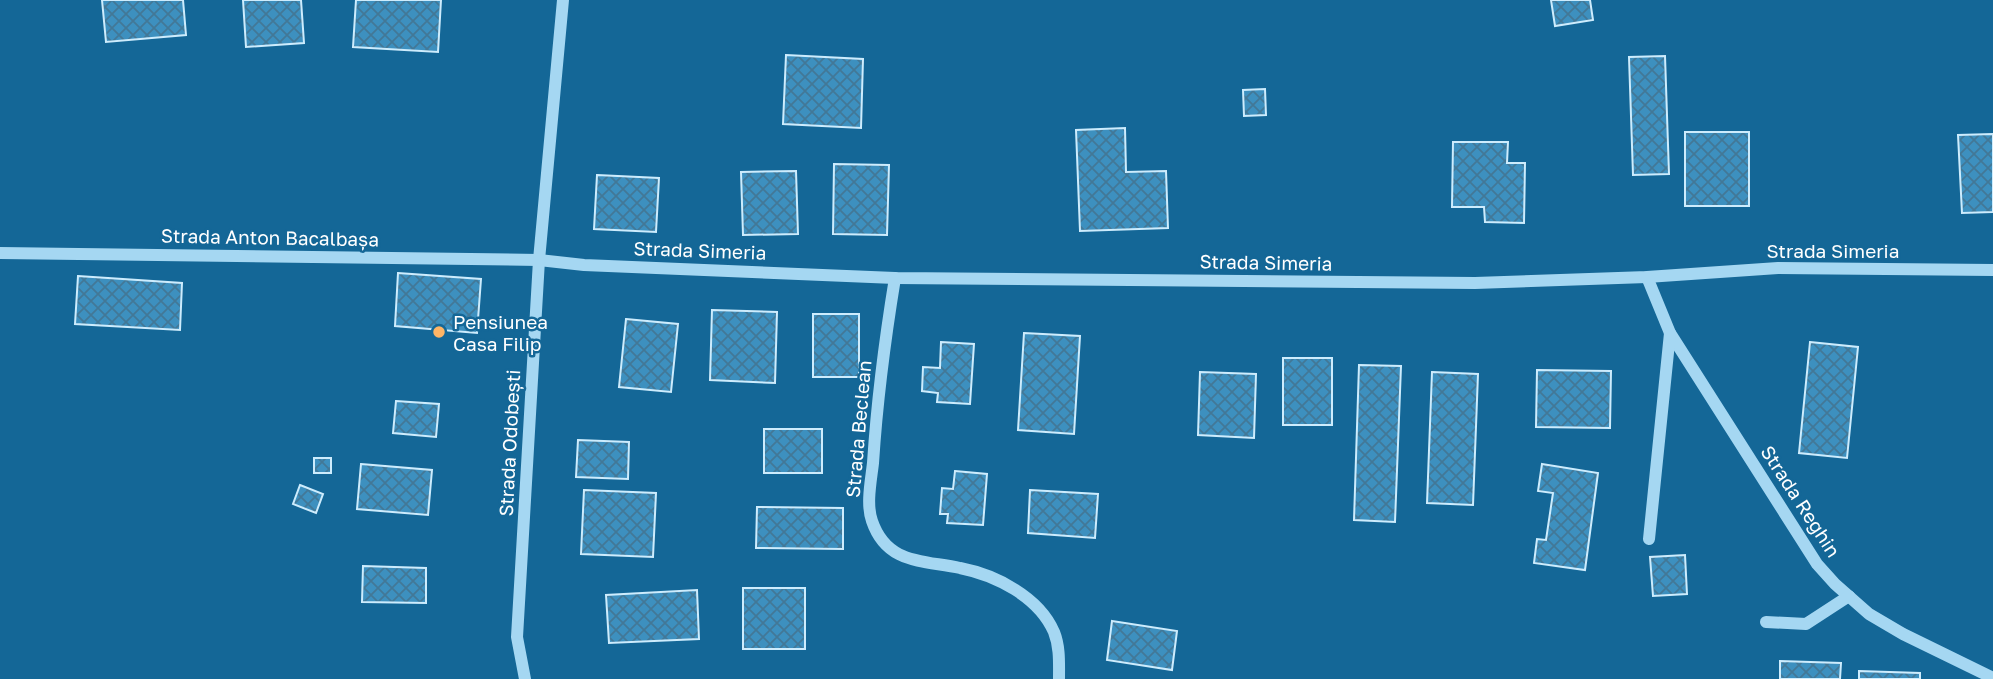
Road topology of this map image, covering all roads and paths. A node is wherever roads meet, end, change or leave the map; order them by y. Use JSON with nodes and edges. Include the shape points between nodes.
{"nodes":[{"id":1,"x":563,"y":0,"type":"edge"},
{"id":2,"x":0,"y":253,"type":"edge"},
{"id":3,"x":539,"y":260,"type":"junction"},
{"id":4,"x":1993,"y":270,"type":"edge"},
{"id":5,"x":1647,"y":277,"type":"junction"},
{"id":6,"x":895,"y":278,"type":"junction"},
{"id":7,"x":1670,"y":333,"type":"junction"},
{"id":8,"x":1649,"y":539,"type":"dead end"},
{"id":9,"x":1849,"y":596,"type":"junction"},
{"id":10,"x":1766,"y":622,"type":"dead end"},
{"id":11,"x":1993,"y":678,"type":"edge"},
{"id":12,"x":525,"y":679,"type":"edge"},
{"id":13,"x":1059,"y":679,"type":"edge"}],
"edges":[{"from":1,"to":3,"type":"street","name":"Strada Odobești"},
{"from":2,"to":3,"type":"street","name":"Strada Anton Bacalbașa"},
{"from":3,"to":6,"type":"street","name":"Strada Simeria"},
{"from":3,"to":12,"type":"street","name":"Strada Odobești","via":[[517,637]]},
{"from":4,"to":5,"type":"street","name":"Strada Simeria","via":[[1778,268]]},
{"from":5,"to":6,"type":"street","name":"Strada Simeria","via":[[1475,283]]},
{"from":5,"to":7,"type":"street","name":"Strada Reghin"},
{"from":6,"to":13,"type":"street","name":"Strada Beclean","via":[[875,439],[871,519],[887,547],[902,556],[992,577],[1034,604],[1055,634]]},
{"from":7,"to":8,"type":"street"},
{"from":7,"to":9,"type":"street","name":"Strada Reghin","via":[[1817,564]]},
{"from":9,"to":10,"type":"street","via":[[1806,624]]},
{"from":9,"to":11,"type":"street","name":"Strada Reghin","via":[[1868,614],[1903,634]]}]}
